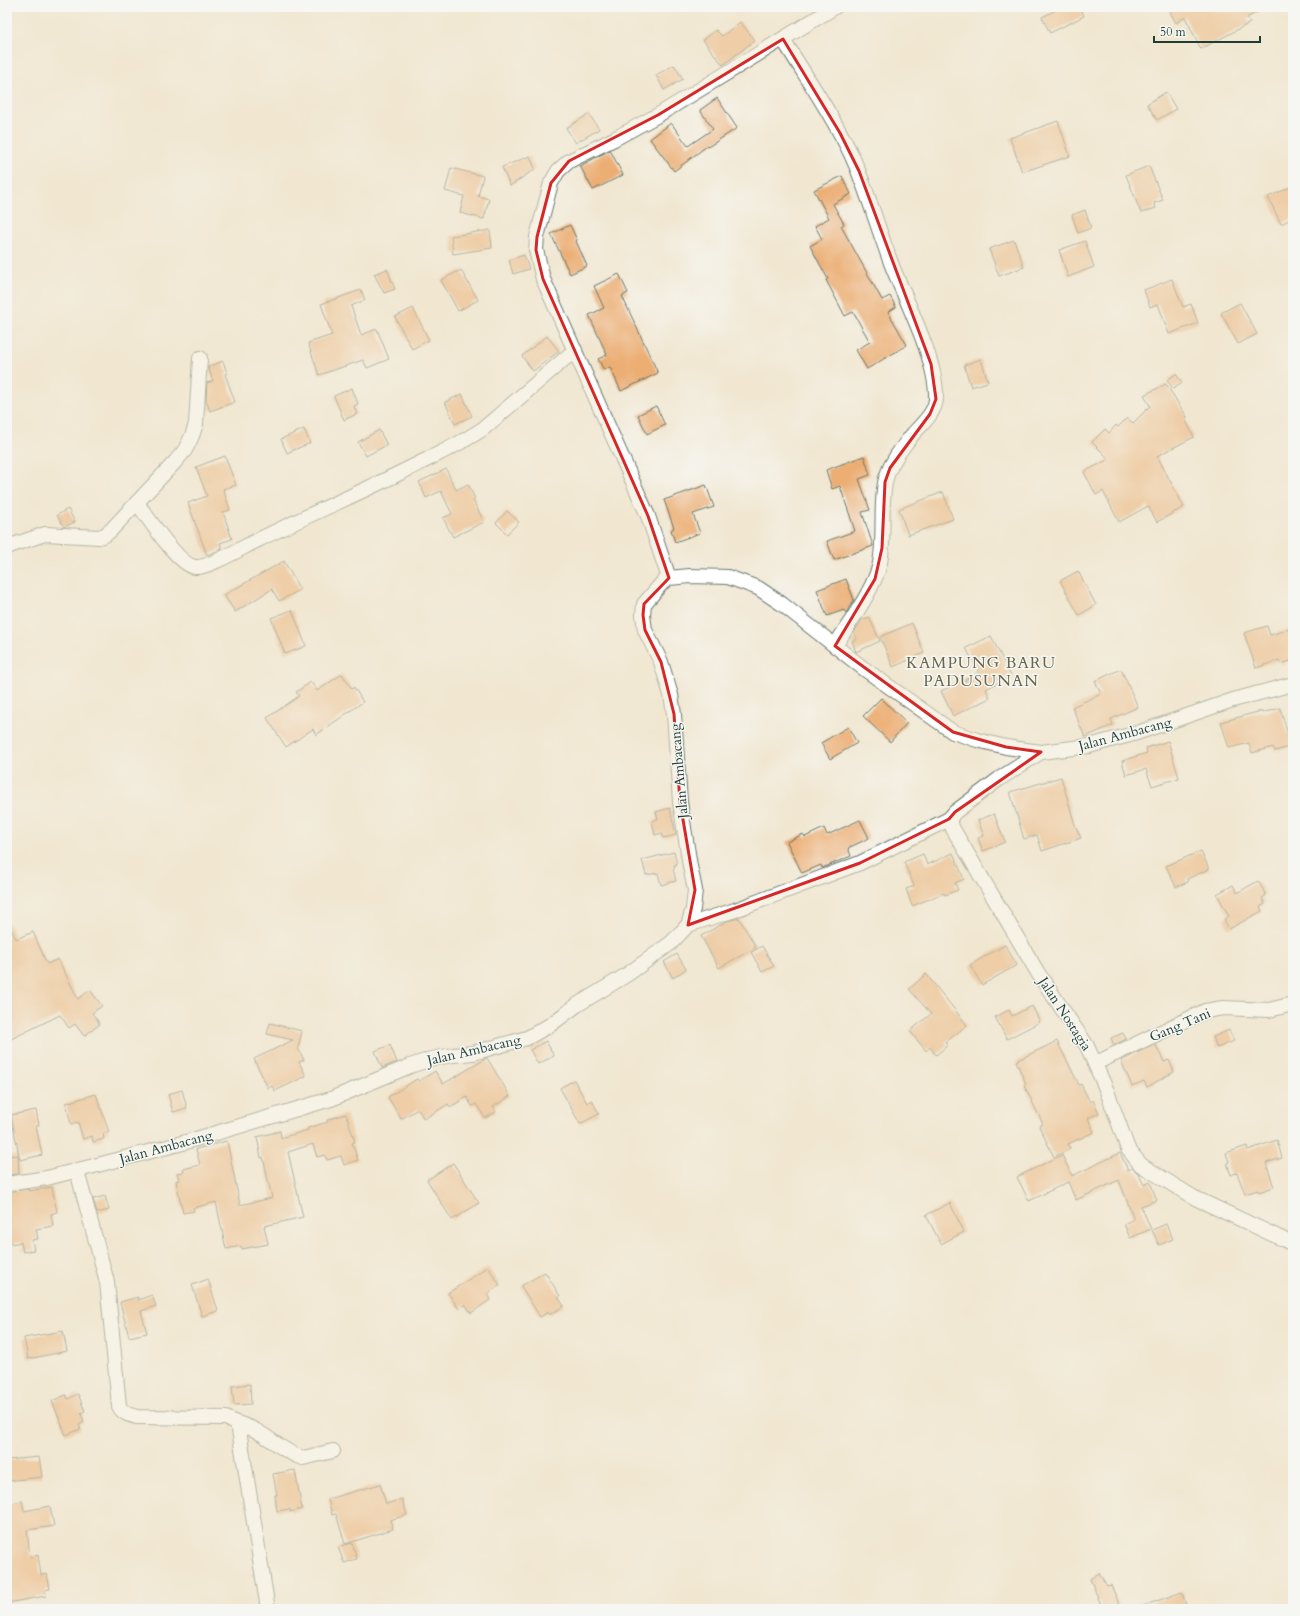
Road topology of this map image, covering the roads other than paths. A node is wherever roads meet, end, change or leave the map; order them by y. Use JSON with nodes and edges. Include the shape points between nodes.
{"nodes":[{"id":1,"x":835,"y":7,"type":"edge"},
{"id":2,"x":783,"y":39,"type":"junction"},
{"id":3,"x":575,"y":350,"type":"junction"},
{"id":4,"x":200,"y":358,"type":"dead end"},
{"id":5,"x":137,"y":503,"type":"junction"},
{"id":6,"x":7,"y":547,"type":"edge"},
{"id":7,"x":669,"y":578,"type":"junction"},
{"id":8,"x":835,"y":646,"type":"junction"},
{"id":9,"x":1293,"y":684,"type":"edge"},
{"id":10,"x":1041,"y":752,"type":"junction"},
{"id":11,"x":949,"y":819,"type":"junction"},
{"id":12,"x":688,"y":925,"type":"junction"},
{"id":13,"x":1293,"y":1004,"type":"edge"},
{"id":14,"x":1096,"y":1063,"type":"junction"},
{"id":15,"x":76,"y":1171,"type":"junction"},
{"id":16,"x":7,"y":1184,"type":"edge"},
{"id":17,"x":1293,"y":1244,"type":"edge"},
{"id":18,"x":236,"y":1423,"type":"junction"},
{"id":19,"x":333,"y":1451,"type":"dead end"},
{"id":20,"x":268,"y":1609,"type":"edge"}],
"edges":[{"from":1,"to":2,"type":"street"},
{"from":2,"to":3,"type":"street","via":[[658,115],[569,161],[558,171],[551,183],[536,250],[543,279]]},
{"from":2,"to":8,"type":"street","via":[[840,133],[859,171],[931,364],[936,399],[930,414],[890,468],[885,482],[882,548],[877,574]]},
{"from":3,"to":5,"type":"street","via":[[469,438],[222,559],[197,568],[180,559]]},
{"from":3,"to":7,"type":"street","via":[[648,516]]},
{"from":4,"to":5,"type":"street","via":[[196,424],[192,436],[185,450]]},
{"from":5,"to":6,"type":"street","via":[[105,535],[45,534]]},
{"from":7,"to":8,"type":"street","name":"Jalan Ambacang","via":[[713,575],[742,581],[782,604]]},
{"from":7,"to":12,"type":"street","name":"Jalan Ambacang","via":[[644,604],[643,616],[645,630],[661,662],[674,714],[680,802],[695,890]]},
{"from":8,"to":10,"type":"street","name":"Jalan Ambacang","via":[[953,732],[1006,747]]},
{"from":9,"to":10,"type":"street","name":"Jalan Ambacang","via":[[1233,700],[1130,735],[1089,746]]},
{"from":10,"to":11,"type":"street","via":[[961,807]]},
{"from":11,"to":12,"type":"street","via":[[860,863]]},
{"from":11,"to":14,"type":"street","name":"Jalan Nostagia","via":[[1022,946]]},
{"from":12,"to":15,"type":"street","name":"Jalan Ambacang","via":[[671,943],[628,974],[527,1038],[473,1053],[431,1059],[331,1099],[179,1144]]},
{"from":13,"to":14,"type":"street","name":"Gang Tani","via":[[1269,1010],[1223,1008],[1205,1011]]},
{"from":14,"to":17,"type":"street","name":"Jalan Nostagia","via":[[1128,1149],[1141,1165],[1193,1197]]},
{"from":15,"to":16,"type":"street","name":"Jalan Ambacang"},
{"from":15,"to":18,"type":"street","via":[[107,1282],[119,1406],[127,1414],[137,1417],[226,1418]]},
{"from":18,"to":19,"type":"street","via":[[257,1430],[303,1458]]},
{"from":18,"to":20,"type":"street"}]}
